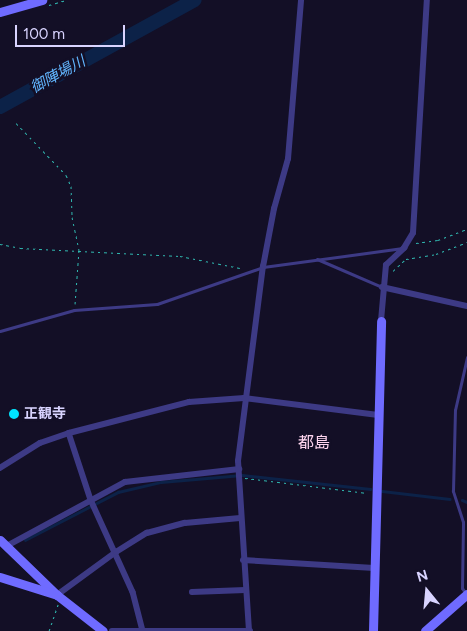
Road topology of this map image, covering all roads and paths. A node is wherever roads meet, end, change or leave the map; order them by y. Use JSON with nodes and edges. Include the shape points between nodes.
{"nodes":[{"id":1,"x":42,"y":0,"type":"edge"},
{"id":2,"x":302,"y":0,"type":"edge"},
{"id":3,"x":427,"y":0,"type":"edge"},
{"id":4,"x":0,"y":12,"type":"edge"},
{"id":5,"x":16,"y":123,"type":"dead end"},
{"id":6,"x":467,"y":229,"type":"edge"},
{"id":7,"x":410,"y":240,"type":"junction"},
{"id":8,"x":467,"y":242,"type":"edge"},
{"id":9,"x":0,"y":244,"type":"edge"},
{"id":10,"x":404,"y":248,"type":"junction"},
{"id":11,"x":80,"y":250,"type":"junction"},
{"id":12,"x":317,"y":258,"type":"junction"},
{"id":13,"x":263,"y":268,"type":"junction"},
{"id":14,"x":252,"y":271,"type":"junction"},
{"id":15,"x":385,"y":288,"type":"junction"},
{"id":16,"x":467,"y":306,"type":"edge"},
{"id":17,"x":74,"y":310,"type":"junction"},
{"id":18,"x":381,"y":321,"type":"joint"},
{"id":19,"x":0,"y":332,"type":"edge"},
{"id":20,"x":467,"y":357,"type":"edge"},
{"id":21,"x":244,"y":398,"type":"junction"},
{"id":22,"x":378,"y":415,"type":"junction"},
{"id":23,"x":69,"y":433,"type":"junction"},
{"id":24,"x":0,"y":468,"type":"edge"},
{"id":25,"x":239,"y":469,"type":"junction"},
{"id":26,"x":239,"y":478,"type":"junction"},
{"id":27,"x":376,"y":494,"type":"junction"},
{"id":28,"x":91,"y":500,"type":"junction"},
{"id":29,"x":240,"y":518,"type":"junction"},
{"id":30,"x":4,"y":543,"type":"edge"},
{"id":31,"x":116,"y":552,"type":"junction"},
{"id":32,"x":243,"y":560,"type":"junction"},
{"id":33,"x":374,"y":568,"type":"junction"},
{"id":34,"x":0,"y":577,"type":"edge"},
{"id":35,"x":245,"y":590,"type":"junction"},
{"id":36,"x":192,"y":592,"type":"dead end"},
{"id":37,"x":57,"y":595,"type":"junction"},
{"id":38,"x":467,"y":595,"type":"edge"},
{"id":39,"x":143,"y":630,"type":"edge"},
{"id":40,"x":49,"y":631,"type":"edge"},
{"id":41,"x":103,"y":631,"type":"edge"},
{"id":42,"x":112,"y":631,"type":"edge"},
{"id":43,"x":250,"y":631,"type":"edge"},
{"id":44,"x":373,"y":631,"type":"edge"},
{"id":45,"x":425,"y":631,"type":"edge"}],
"edges":[{"from":1,"to":4,"type":"street"},
{"from":2,"to":13,"type":"street","via":[[288,159]]},
{"from":3,"to":7,"type":"street"},
{"from":5,"to":11,"type":"path","via":[[66,175],[71,186],[72,217]]},
{"from":6,"to":7,"type":"path","via":[[428,242]]},
{"from":7,"to":10,"type":"street"},
{"from":8,"to":15,"type":"path","via":[[442,252],[406,258],[393,270]]},
{"from":9,"to":11,"type":"path"},
{"from":10,"to":12,"type":"lane"},
{"from":10,"to":15,"type":"street","via":[[386,265]]},
{"from":11,"to":14,"type":"path","via":[[180,256]]},
{"from":11,"to":17,"type":"path"},
{"from":12,"to":13,"type":"lane"},
{"from":12,"to":15,"type":"lane"},
{"from":13,"to":14,"type":"lane"},
{"from":13,"to":21,"type":"street","via":[[256,334]]},
{"from":14,"to":17,"type":"lane","via":[[157,304]]},
{"from":15,"to":16,"type":"street"},
{"from":15,"to":18,"type":"street"},
{"from":17,"to":19,"type":"lane"},
{"from":18,"to":22,"type":"street"},
{"from":20,"to":38,"type":"lane","via":[[455,410],[454,491],[463,522],[462,588]]},
{"from":21,"to":22,"type":"street"},
{"from":21,"to":23,"type":"street","via":[[189,402]]},
{"from":21,"to":25,"type":"street"},
{"from":22,"to":27,"type":"street"},
{"from":23,"to":24,"type":"street","via":[[40,444]]},
{"from":23,"to":28,"type":"street"},
{"from":25,"to":26,"type":"street"},
{"from":25,"to":28,"type":"street","via":[[125,482]]},
{"from":26,"to":27,"type":"path"},
{"from":26,"to":29,"type":"street"},
{"from":27,"to":33,"type":"street"},
{"from":28,"to":30,"type":"street"},
{"from":28,"to":31,"type":"street"},
{"from":29,"to":31,"type":"street","via":[[168,526],[133,540]]},
{"from":29,"to":32,"type":"street"},
{"from":30,"to":37,"type":"street"},
{"from":31,"to":37,"type":"street"},
{"from":31,"to":39,"type":"street","via":[[133,592]]},
{"from":32,"to":33,"type":"street"},
{"from":32,"to":35,"type":"street"},
{"from":33,"to":44,"type":"street"},
{"from":34,"to":37,"type":"street"},
{"from":35,"to":36,"type":"street"},
{"from":35,"to":43,"type":"street"},
{"from":37,"to":40,"type":"path","via":[[58,606]]},
{"from":37,"to":41,"type":"street"},
{"from":38,"to":45,"type":"street"},
{"from":39,"to":42,"type":"street"},
{"from":39,"to":43,"type":"street"}]}
